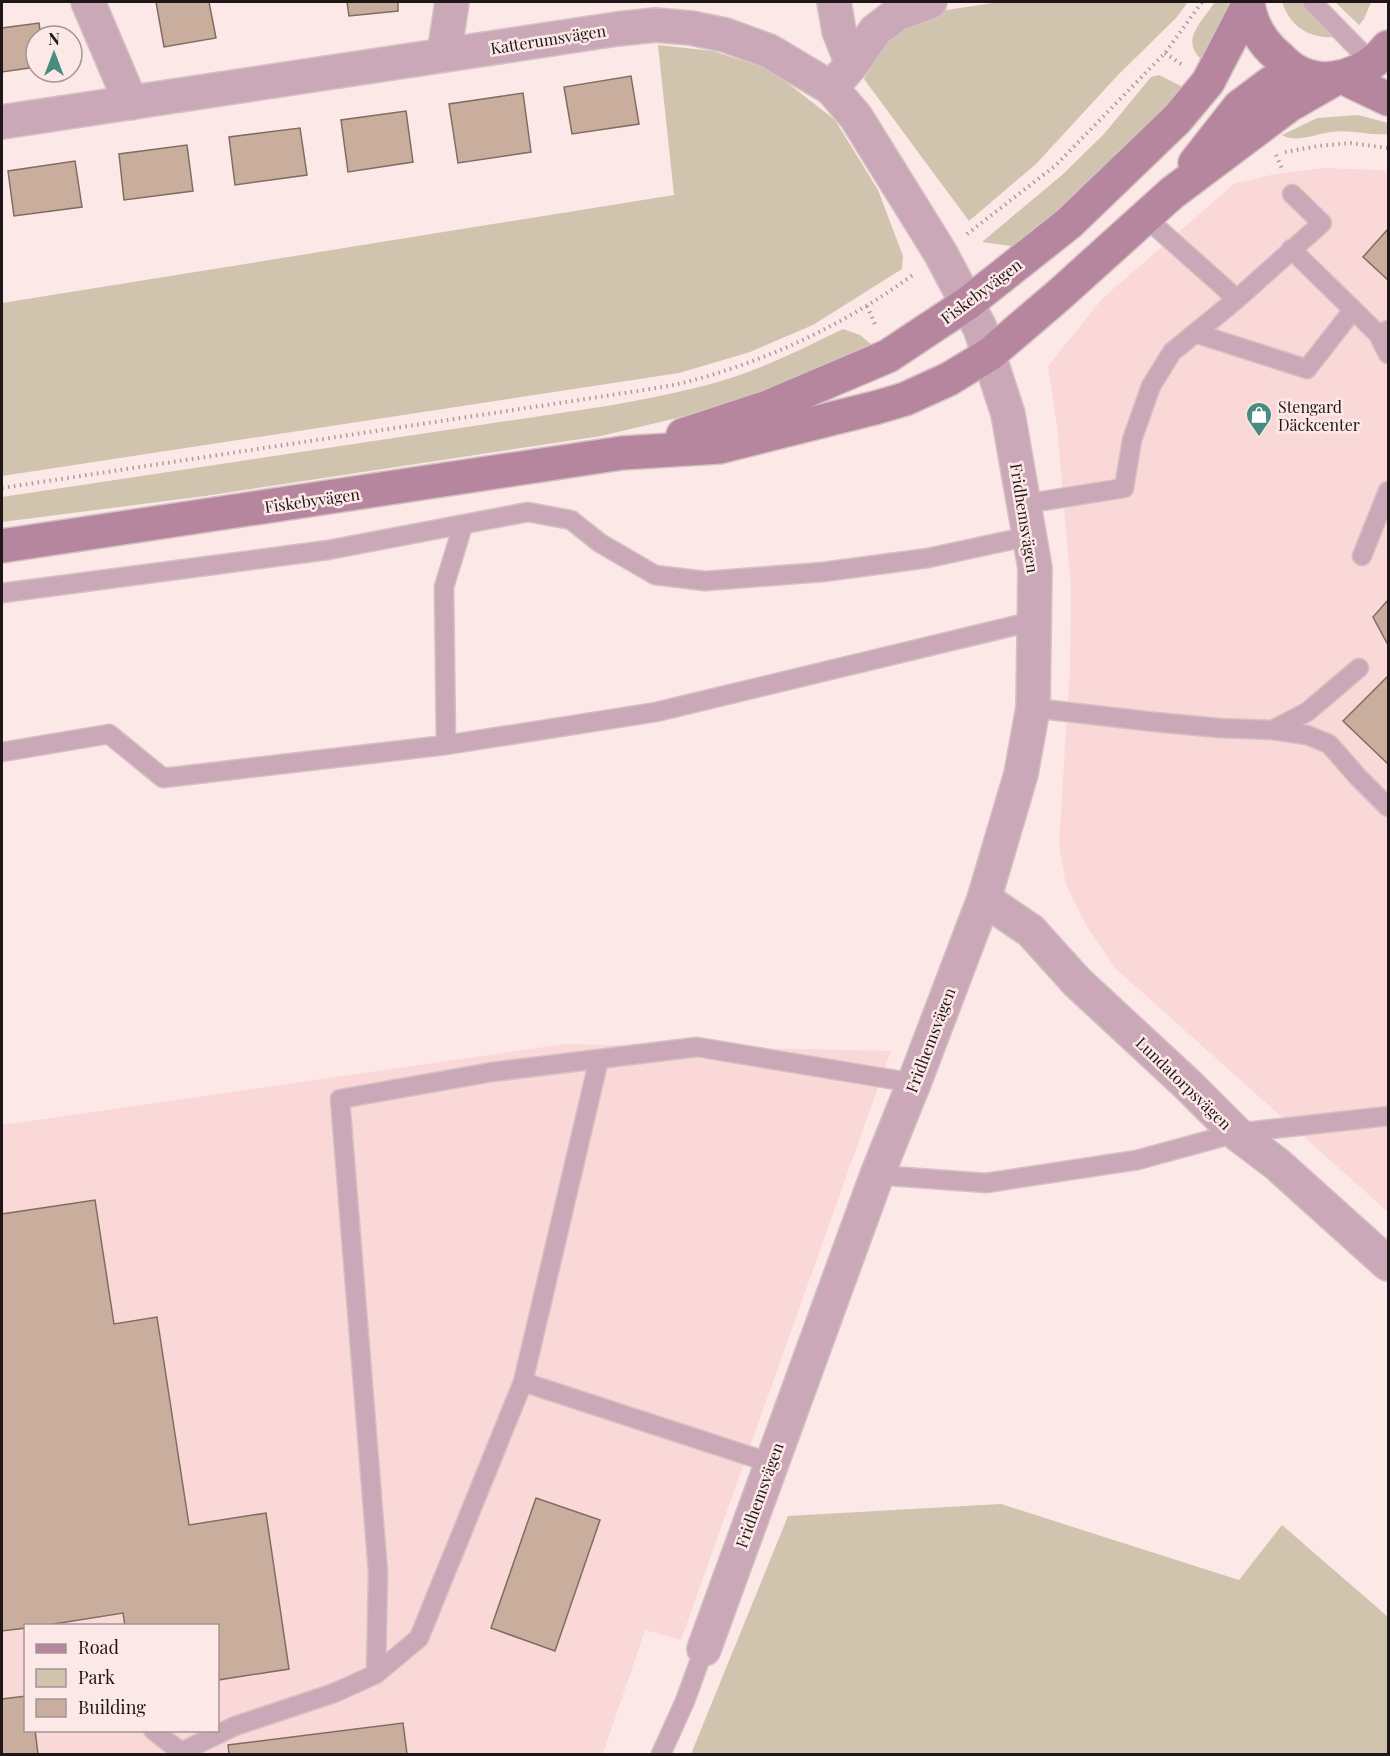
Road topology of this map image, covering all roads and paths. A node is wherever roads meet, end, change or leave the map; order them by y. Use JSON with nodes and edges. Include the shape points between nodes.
{"nodes":[{"id":1,"x":88,"y":2,"type":"edge"},
{"id":2,"x":452,"y":2,"type":"edge"},
{"id":3,"x":834,"y":2,"type":"edge"},
{"id":4,"x":930,"y":2,"type":"edge"},
{"id":5,"x":1202,"y":2,"type":"edge"},
{"id":6,"x":1312,"y":2,"type":"edge"},
{"id":7,"x":1248,"y":3,"type":"edge"},
{"id":8,"x":444,"y":55,"type":"junction"},
{"id":9,"x":1383,"y":60,"type":"edge"},
{"id":10,"x":1294,"y":70,"type":"junction"},
{"id":11,"x":842,"y":76,"type":"junction"},
{"id":12,"x":1338,"y":78,"type":"junction"},
{"id":13,"x":1389,"y":99,"type":"edge"},
{"id":14,"x":131,"y":103,"type":"junction"},
{"id":15,"x":2,"y":122,"type":"edge"},
{"id":16,"x":1389,"y":148,"type":"edge"},
{"id":17,"x":1276,"y":154,"type":"dead end"},
{"id":18,"x":1172,"y":193,"type":"junction"},
{"id":19,"x":1292,"y":194,"type":"dead end"},
{"id":20,"x":1145,"y":218,"type":"junction"},
{"id":21,"x":1291,"y":249,"type":"junction"},
{"id":22,"x":941,"y":254,"type":"junction"},
{"id":23,"x":1237,"y":299,"type":"junction"},
{"id":24,"x":969,"y":303,"type":"junction"},
{"id":25,"x":1353,"y":310,"type":"junction"},
{"id":26,"x":1383,"y":332,"type":"edge"},
{"id":27,"x":1195,"y":333,"type":"junction"},
{"id":28,"x":990,"y":354,"type":"junction"},
{"id":29,"x":1389,"y":354,"type":"edge"},
{"id":30,"x":622,"y":453,"type":"junction"},
{"id":31,"x":2,"y":488,"type":"edge"},
{"id":32,"x":1389,"y":491,"type":"edge"},
{"id":33,"x":1024,"y":504,"type":"junction"},
{"id":34,"x":463,"y":525,"type":"junction"},
{"id":35,"x":1030,"y":536,"type":"junction"},
{"id":36,"x":2,"y":546,"type":"edge"},
{"id":37,"x":1362,"y":556,"type":"dead end"},
{"id":38,"x":2,"y":593,"type":"edge"},
{"id":39,"x":1034,"y":621,"type":"junction"},
{"id":40,"x":1359,"y":668,"type":"dead end"},
{"id":41,"x":1033,"y":708,"type":"junction"},
{"id":42,"x":1272,"y":730,"type":"junction"},
{"id":43,"x":446,"y":745,"type":"junction"},
{"id":44,"x":2,"y":752,"type":"edge"},
{"id":45,"x":1389,"y":807,"type":"edge"},
{"id":46,"x":984,"y":899,"type":"junction"},
{"id":47,"x":599,"y":1059,"type":"junction"},
{"id":48,"x":914,"y":1083,"type":"junction"},
{"id":49,"x":1389,"y":1116,"type":"edge"},
{"id":50,"x":1236,"y":1133,"type":"junction"},
{"id":51,"x":877,"y":1174,"type":"junction"},
{"id":52,"x":1389,"y":1264,"type":"edge"},
{"id":53,"x":524,"y":1382,"type":"junction"},
{"id":54,"x":771,"y":1463,"type":"junction"},
{"id":55,"x":704,"y":1649,"type":"joint"},
{"id":56,"x":376,"y":1674,"type":"junction"},
{"id":57,"x":154,"y":1732,"type":"edge"},
{"id":58,"x":661,"y":1755,"type":"edge"}],
"edges":[{"from":1,"to":14,"type":"street"},
{"from":2,"to":8,"type":"street"},
{"from":3,"to":11,"type":"street"},
{"from":4,"to":11,"type":"street","via":[[897,14],[875,31]]},
{"from":5,"to":22,"type":"path","via":[[1165,53],[1055,166]]},
{"from":6,"to":9,"type":"lane"},
{"from":7,"to":10,"type":"street","via":[[1260,37]]},
{"from":7,"to":24,"type":"street","name":"Fiskebyvägen","via":[[1208,82],[1177,119],[1069,222]]},
{"from":8,"to":11,"type":"street","name":"Katterumsvägen","via":[[655,26],[725,35]]},
{"from":8,"to":14,"type":"street","name":"Katterumsvägen"},
{"from":9,"to":12,"type":"street","name":"Fiskebyvägen"},
{"from":10,"to":12,"type":"street"},
{"from":10,"to":18,"type":"street","name":"Fiskebyvägen","via":[[1239,107]]},
{"from":11,"to":22,"type":"street","name":"Katterumsvägen","via":[[856,117]]},
{"from":12,"to":13,"type":"street"},
{"from":12,"to":18,"type":"street","name":"Fiskebyvägen","via":[[1288,106]]},
{"from":14,"to":15,"type":"street","name":"Katterumsvägen"},
{"from":16,"to":17,"type":"path","via":[[1350,143]]},
{"from":18,"to":20,"type":"street","name":"Fiskebyvägen"},
{"from":19,"to":21,"type":"lane","via":[[1322,222]]},
{"from":20,"to":23,"type":"lane"},
{"from":20,"to":28,"type":"street","name":"Fiskebyvägen"},
{"from":21,"to":23,"type":"lane"},
{"from":21,"to":25,"type":"lane"},
{"from":22,"to":24,"type":"street","name":"Katterumsvägen"},
{"from":22,"to":31,"type":"path","via":[[867,306],[801,341],[747,363],[678,383]]},
{"from":23,"to":27,"type":"lane"},
{"from":24,"to":28,"type":"street","name":"Fridhemsvägen"},
{"from":24,"to":30,"type":"street","name":"Fiskebyvägen","via":[[888,356],[768,407]]},
{"from":25,"to":26,"type":"lane"},
{"from":25,"to":27,"type":"lane","via":[[1307,369]]},
{"from":26,"to":29,"type":"lane"},
{"from":27,"to":33,"type":"lane","via":[[1172,352],[1151,386],[1132,440],[1124,488]]},
{"from":28,"to":30,"type":"street","name":"Fiskebyvägen","via":[[949,379],[878,407],[719,447]]},
{"from":28,"to":33,"type":"street","name":"Fridhemsvägen","via":[[1008,414]]},
{"from":30,"to":36,"type":"street","name":"Fiskebyvägen"},
{"from":32,"to":37,"type":"lane"},
{"from":33,"to":35,"type":"street","name":"Fridhemsvägen"},
{"from":34,"to":35,"type":"lane","via":[[528,512],[571,520],[600,543],[655,575],[705,580],[823,572],[927,558]]},
{"from":34,"to":38,"type":"lane","via":[[328,550]]},
{"from":34,"to":43,"type":"lane","via":[[444,587]]},
{"from":35,"to":39,"type":"street","name":"Fridhemsvägen","via":[[1035,567]]},
{"from":39,"to":41,"type":"street","name":"Fridhemsvägen"},
{"from":39,"to":43,"type":"lane","via":[[656,712]]},
{"from":40,"to":42,"type":"lane","via":[[1307,711]]},
{"from":41,"to":42,"type":"lane"},
{"from":41,"to":46,"type":"street","name":"Fridhemsvägen","via":[[1021,774]]},
{"from":42,"to":45,"type":"lane","via":[[1306,735],[1329,744]]},
{"from":43,"to":44,"type":"lane","via":[[163,778],[109,734]]},
{"from":46,"to":48,"type":"street","name":"Fridhemsvägen"},
{"from":46,"to":50,"type":"street","name":"Lundatorpsvägen","via":[[1031,931],[1077,982]]},
{"from":47,"to":48,"type":"lane","via":[[697,1047]]},
{"from":47,"to":53,"type":"lane"},
{"from":47,"to":56,"type":"lane","via":[[492,1072],[340,1099],[378,1572]]},
{"from":48,"to":51,"type":"street","name":"Fridhemsvägen"},
{"from":49,"to":50,"type":"lane"},
{"from":50,"to":51,"type":"lane","via":[[1137,1160],[986,1183]]},
{"from":50,"to":52,"type":"street","name":"Lundatorpsvägen","via":[[1277,1164]]},
{"from":51,"to":54,"type":"street","name":"Fridhemsvägen"},
{"from":53,"to":54,"type":"lane"},
{"from":53,"to":56,"type":"lane","via":[[419,1638]]},
{"from":54,"to":55,"type":"street","name":"Fridhemsvägen"},
{"from":55,"to":58,"type":"lane","name":"Fridhemsvägen"},
{"from":56,"to":57,"type":"lane","via":[[334,1694],[236,1726],[181,1752]]}]}
